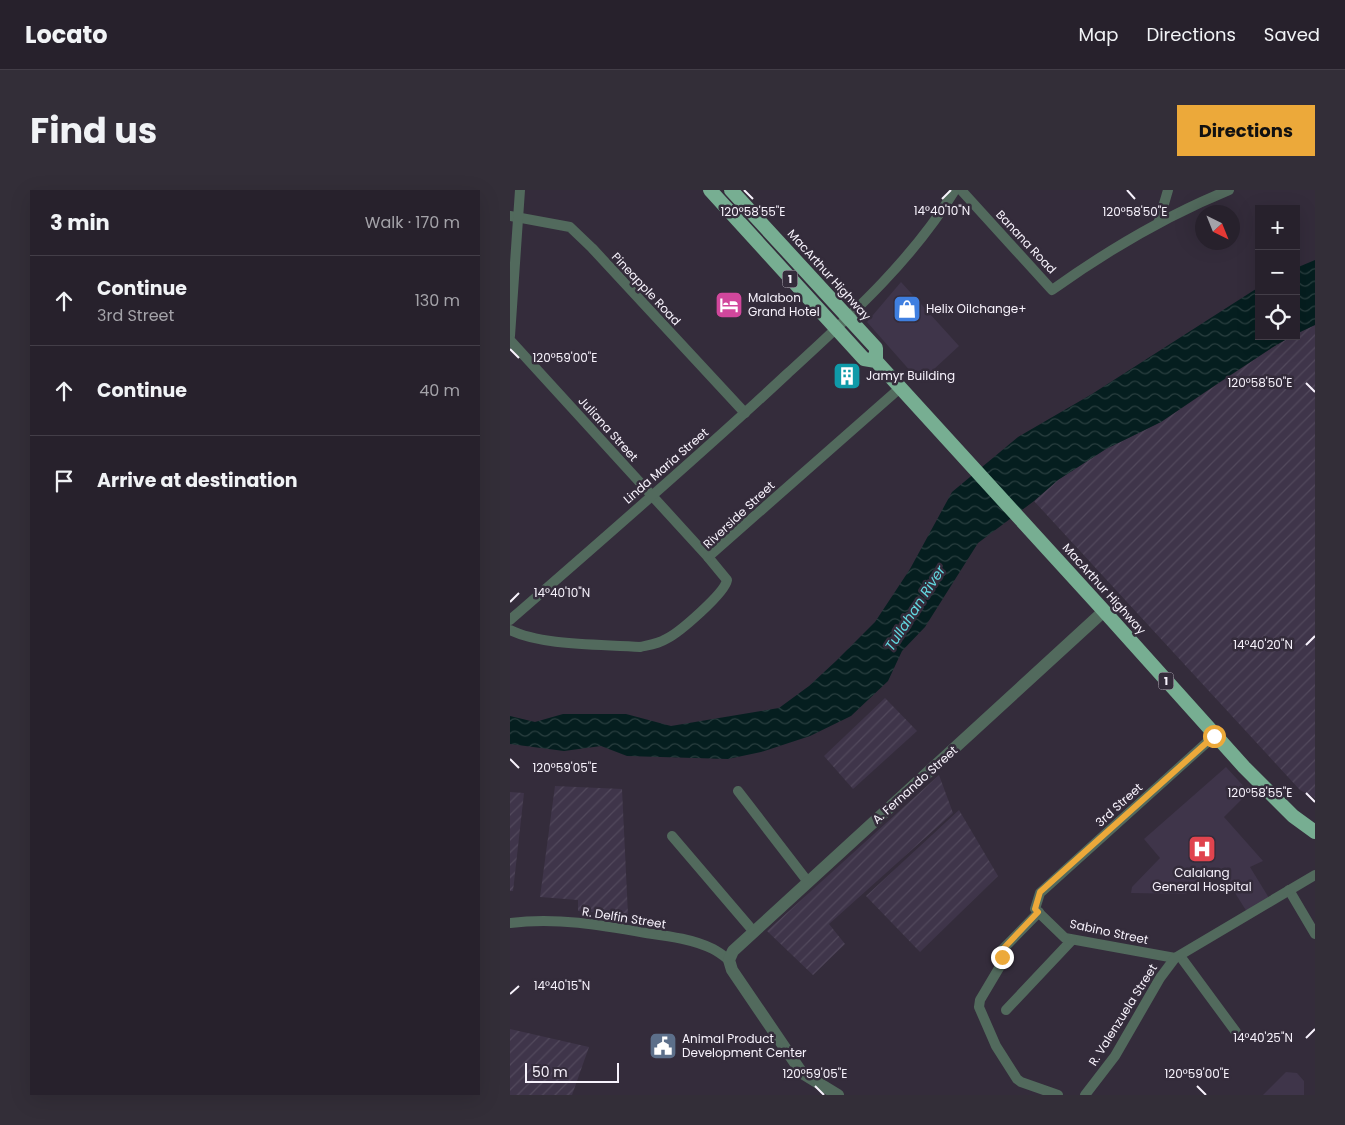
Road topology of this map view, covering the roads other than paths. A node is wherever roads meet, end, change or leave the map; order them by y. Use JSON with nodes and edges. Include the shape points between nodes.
{"nodes":[{"id":1,"x":520,"y":190,"type":"edge"},
{"id":2,"x":710,"y":190,"type":"edge"},
{"id":3,"x":731,"y":190,"type":"edge"},
{"id":4,"x":955,"y":190,"type":"edge"},
{"id":5,"x":961,"y":190,"type":"edge"},
{"id":6,"x":1168,"y":190,"type":"edge"},
{"id":7,"x":1229,"y":190,"type":"edge"},
{"id":8,"x":514,"y":216,"type":"edge"},
{"id":9,"x":1159,"y":221,"type":"junction"},
{"id":10,"x":848,"y":317,"type":"junction"},
{"id":11,"x":836,"y":328,"type":"junction"},
{"id":12,"x":510,"y":336,"type":"edge"},
{"id":13,"x":510,"y":340,"type":"edge"},
{"id":14,"x":876,"y":361,"type":"junction"},
{"id":15,"x":900,"y":388,"type":"junction"},
{"id":16,"x":745,"y":413,"type":"junction"},
{"id":17,"x":652,"y":496,"type":"junction"},
{"id":18,"x":708,"y":557,"type":"junction"},
{"id":19,"x":1104,"y":611,"type":"junction"},
{"id":20,"x":510,"y":620,"type":"edge"},
{"id":21,"x":510,"y":630,"type":"edge"},
{"id":22,"x":1214,"y":736,"type":"junction"},
{"id":23,"x":738,"y":791,"type":"dead end"},
{"id":24,"x":1315,"y":832,"type":"edge"},
{"id":25,"x":672,"y":836,"type":"dead end"},
{"id":26,"x":1315,"y":875,"type":"edge"},
{"id":27,"x":808,"y":882,"type":"junction"},
{"id":28,"x":1290,"y":890,"type":"junction"},
{"id":29,"x":1038,"y":912,"type":"junction"},
{"id":30,"x":510,"y":923,"type":"edge"},
{"id":31,"x":754,"y":932,"type":"junction"},
{"id":32,"x":1315,"y":934,"type":"edge"},
{"id":33,"x":1072,"y":940,"type":"junction"},
{"id":34,"x":1178,"y":957,"type":"junction"},
{"id":35,"x":729,"y":960,"type":"junction"},
{"id":36,"x":1006,"y":1010,"type":"dead end"},
{"id":37,"x":1236,"y":1032,"type":"dead end"},
{"id":38,"x":838,"y":1095,"type":"edge"},
{"id":39,"x":1058,"y":1095,"type":"edge"},
{"id":40,"x":1085,"y":1095,"type":"edge"}],
"edges":[{"from":1,"to":8,"type":"street"},
{"from":2,"to":11,"type":"highway","name":"MacArthur Highway","number":"1"},
{"from":3,"to":10,"type":"highway","name":"MacArthur Highway","number":"1"},
{"from":4,"to":10,"type":"street","name":"Linda Maria Street","via":[[946,206],[891,273]]},
{"from":5,"to":9,"type":"street","name":"Banana Road","via":[[1052,290]]},
{"from":6,"to":9,"type":"street"},
{"from":7,"to":9,"type":"street"},
{"from":8,"to":12,"type":"street"},
{"from":8,"to":16,"type":"street","name":"Pineapple Road","via":[[570,227]]},
{"from":10,"to":11,"type":"street","name":"Linda Maria Street"},
{"from":10,"to":14,"type":"highway","name":"MacArthur Highway","number":"1","via":[[876,348]]},
{"from":11,"to":14,"type":"highway","name":"MacArthur Highway","number":"1","via":[[864,359]]},
{"from":11,"to":16,"type":"street","name":"Linda Maria Street"},
{"from":13,"to":17,"type":"street","name":"Juliana Street"},
{"from":14,"to":15,"type":"highway","name":"MacArthur Highway","number":"1"},
{"from":15,"to":18,"type":"street","name":"Riverside Street"},
{"from":15,"to":19,"type":"highway","name":"MacArthur Highway","number":"1"},
{"from":16,"to":17,"type":"street","name":"Linda Maria Street"},
{"from":17,"to":18,"type":"street","name":"Juliana Street"},
{"from":17,"to":20,"type":"street","name":"Linda Maria Street"},
{"from":18,"to":21,"type":"street","name":"Riverside Street","via":[[724,575],[726,586],[668,638],[653,645],[640,647],[556,641],[531,638]]},
{"from":19,"to":22,"type":"highway","name":"MacArthur Highway","number":"1"},
{"from":19,"to":27,"type":"street","name":"A. Fernando Street"},
{"from":22,"to":24,"type":"highway","name":"MacArthur Highway","number":"1","via":[[1267,792]]},
{"from":22,"to":29,"type":"street","name":"3rd Street","via":[[1040,892],[1035,909]]},
{"from":23,"to":27,"type":"street"},
{"from":25,"to":31,"type":"street"},
{"from":26,"to":28,"type":"street","name":"R. Valenzuela Street"},
{"from":27,"to":31,"type":"street","name":"A. Fernando Street"},
{"from":28,"to":32,"type":"street"},
{"from":28,"to":34,"type":"street","name":"R. Valenzuela Street"},
{"from":29,"to":33,"type":"street","name":"Sabino Street","via":[[1065,938]]},
{"from":29,"to":39,"type":"street","via":[[1003,949],[1002,963],[979,1007],[996,1046],[1017,1079]]},
{"from":30,"to":35,"type":"street","name":"R. Delfin Street","via":[[546,920],[661,935],[714,949]]},
{"from":31,"to":35,"type":"street","name":"A. Fernando Street","via":[[733,951]]},
{"from":33,"to":34,"type":"street","name":"Sabino Street"},
{"from":33,"to":36,"type":"street"},
{"from":34,"to":37,"type":"street"},
{"from":34,"to":40,"type":"street","name":"R. Valenzuela Street","via":[[1160,978],[1115,1056]]},
{"from":35,"to":38,"type":"street","via":[[732,970],[802,1073]]}]}
